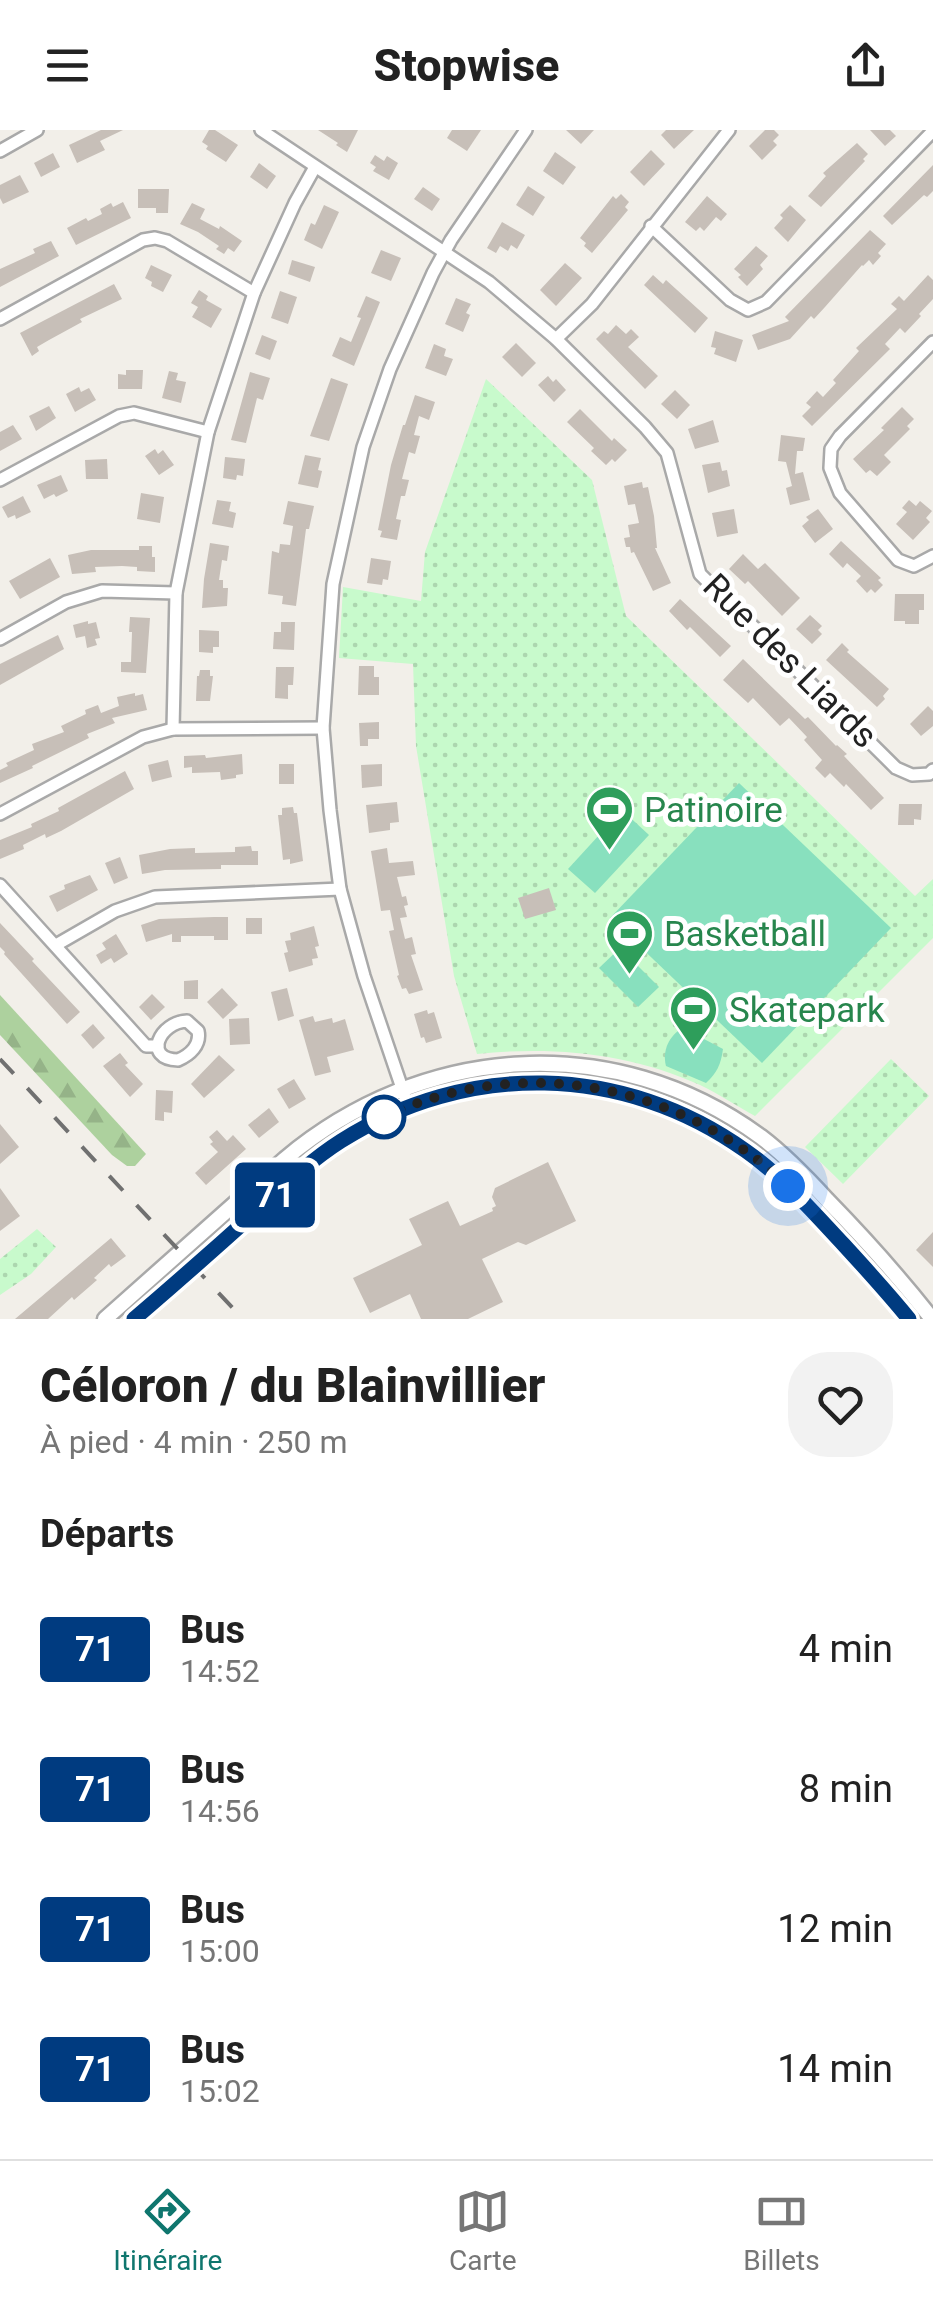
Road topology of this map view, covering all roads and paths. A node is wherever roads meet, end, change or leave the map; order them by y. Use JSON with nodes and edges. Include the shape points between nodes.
{"nodes":[{"id":1,"x":38,"y":130,"type":"edge"},
{"id":2,"x":261,"y":130,"type":"edge"},
{"id":3,"x":525,"y":130,"type":"edge"},
{"id":4,"x":729,"y":130,"type":"edge"},
{"id":5,"x":933,"y":131,"type":"edge"},
{"id":6,"x":0,"y":151,"type":"edge"},
{"id":7,"x":314,"y":166,"type":"junction"},
{"id":8,"x":652,"y":226,"type":"junction"},
{"id":9,"x":444,"y":254,"type":"junction"},
{"id":10,"x":254,"y":293,"type":"junction"},
{"id":11,"x":0,"y":319,"type":"edge"},
{"id":12,"x":556,"y":340,"type":"junction"},
{"id":13,"x":933,"y":342,"type":"edge"},
{"id":14,"x":208,"y":432,"type":"junction"},
{"id":15,"x":0,"y":480,"type":"edge"},
{"id":16,"x":933,"y":556,"type":"edge"},
{"id":17,"x":176,"y":593,"type":"junction"},
{"id":18,"x":0,"y":639,"type":"edge"},
{"id":19,"x":323,"y":728,"type":"junction"},
{"id":20,"x":173,"y":729,"type":"junction"},
{"id":21,"x":933,"y":770,"type":"edge"},
{"id":22,"x":0,"y":814,"type":"edge"},
{"id":23,"x":0,"y":886,"type":"edge"},
{"id":24,"x":340,"y":889,"type":"junction"},
{"id":25,"x":56,"y":946,"type":"junction"},
{"id":26,"x":158,"y":1046,"type":"dead end"},
{"id":27,"x":402,"y":1089,"type":"junction"},
{"id":28,"x":408,"y":1106,"type":"junction"},
{"id":29,"x":105,"y":1319,"type":"edge"},
{"id":30,"x":134,"y":1319,"type":"edge"},
{"id":31,"x":908,"y":1319,"type":"edge"},
{"id":32,"x":932,"y":1319,"type":"edge"}],
"edges":[{"from":1,"to":6,"type":"street"},
{"from":2,"to":7,"type":"street","name":"Rue des Liards"},
{"from":3,"to":9,"type":"street"},
{"from":4,"to":8,"type":"street"},
{"from":5,"to":8,"type":"street","via":[[766,302],[748,310]]},
{"from":7,"to":9,"type":"street","name":"Rue des Liards"},
{"from":7,"to":10,"type":"street"},
{"from":8,"to":12,"type":"street"},
{"from":9,"to":12,"type":"street","name":"Rue des Liards"},
{"from":9,"to":19,"type":"street","via":[[390,369],[363,447],[333,584]]},
{"from":10,"to":11,"type":"street","via":[[155,238]]},
{"from":10,"to":14,"type":"street"},
{"from":12,"to":21,"type":"street","name":"Rue des Liards","via":[[667,453],[700,574],[896,768],[912,775]]},
{"from":13,"to":16,"type":"street","via":[[840,436],[830,468],[840,493],[898,560],[914,566]]},
{"from":14,"to":15,"type":"street","via":[[134,413],[120,416]]},
{"from":14,"to":17,"type":"street"},
{"from":17,"to":18,"type":"street","via":[[102,590]]},
{"from":17,"to":20,"type":"street"},
{"from":19,"to":20,"type":"street"},
{"from":19,"to":24,"type":"street"},
{"from":20,"to":22,"type":"street","via":[[143,737]]},
{"from":23,"to":25,"type":"street"},
{"from":24,"to":25,"type":"street","via":[[155,897],[115,911]]},
{"from":24,"to":27,"type":"street"},
{"from":25,"to":26,"type":"street","via":[[146,1046]]},
{"from":27,"to":28,"type":"street"},
{"from":27,"to":29,"type":"street","via":[[304,1144]]},
{"from":27,"to":32,"type":"street","via":[[465,1070],[539,1064],[603,1069],[676,1090],[734,1120],[788,1160]]},
{"from":28,"to":30,"type":"street","via":[[313,1162]]},
{"from":28,"to":31,"type":"street","via":[[475,1088],[535,1082],[593,1086],[667,1107],[720,1133],[777,1176]]}]}
